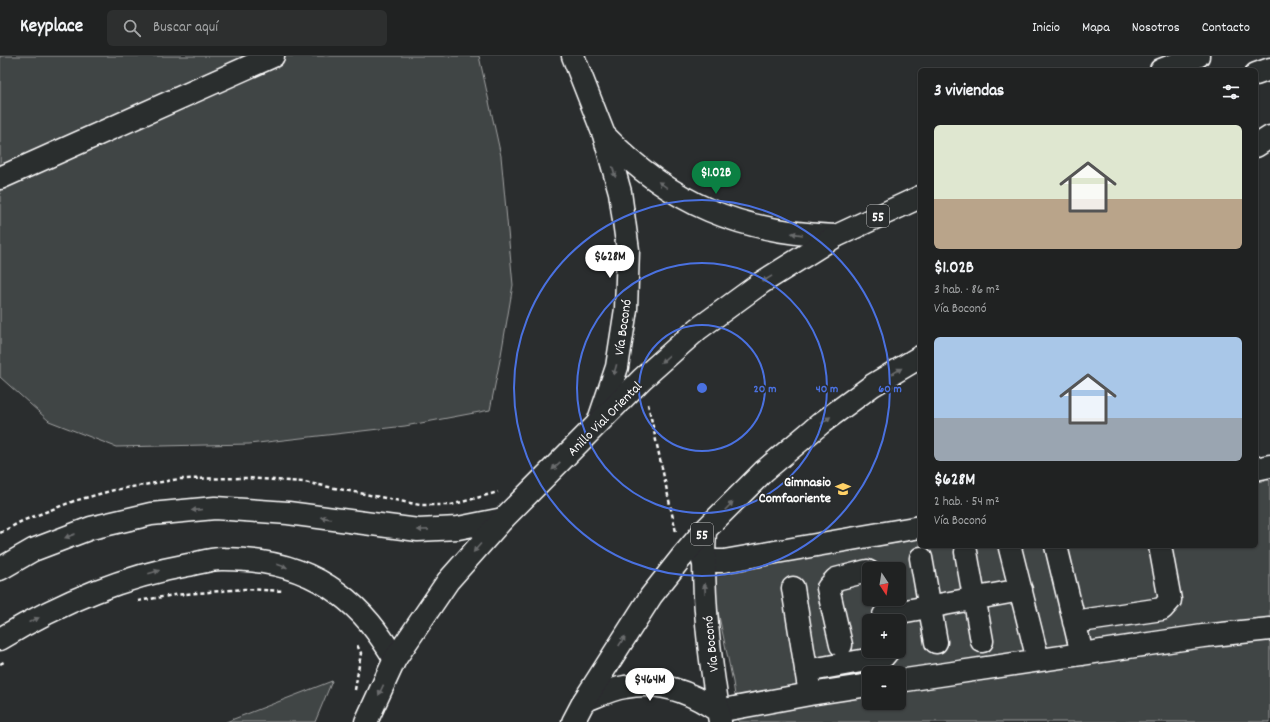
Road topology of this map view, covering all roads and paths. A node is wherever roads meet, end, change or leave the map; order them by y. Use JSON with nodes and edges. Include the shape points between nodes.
{"nodes":[{"id":1,"x":273,"y":56,"type":"edge"},
{"id":2,"x":573,"y":56,"type":"edge"},
{"id":3,"x":1198,"y":56,"type":"edge"},
{"id":4,"x":1166,"y":68,"type":"edge"},
{"id":5,"x":1270,"y":69,"type":"edge"},
{"id":6,"x":1258,"y":73,"type":"edge"},
{"id":7,"x":604,"y":135,"type":"junction"},
{"id":8,"x":1270,"y":136,"type":"edge"},
{"id":9,"x":1258,"y":145,"type":"edge"},
{"id":10,"x":0,"y":178,"type":"edge"},
{"id":11,"x":918,"y":198,"type":"edge"},
{"id":12,"x":836,"y":236,"type":"junction"},
{"id":13,"x":918,"y":358,"type":"edge"},
{"id":14,"x":642,"y":379,"type":"junction"},
{"id":15,"x":598,"y":423,"type":"junction"},
{"id":16,"x":1270,"y":466,"type":"edge"},
{"id":17,"x":1258,"y":469,"type":"edge"},
{"id":18,"x":503,"y":519,"type":"junction"},
{"id":19,"x":918,"y":527,"type":"edge"},
{"id":20,"x":705,"y":530,"type":"junction"},
{"id":21,"x":1010,"y":548,"type":"edge"},
{"id":22,"x":1056,"y":548,"type":"edge"},
{"id":23,"x":1160,"y":548,"type":"edge"},
{"id":24,"x":966,"y":552,"type":"dead end"},
{"id":25,"x":681,"y":558,"type":"junction"},
{"id":26,"x":921,"y":558,"type":"dead end"},
{"id":27,"x":703,"y":561,"type":"junction"},
{"id":28,"x":0,"y":569,"type":"edge"},
{"id":29,"x":862,"y":572,"type":"edge"},
{"id":30,"x":793,"y":588,"type":"dead end"},
{"id":31,"x":1021,"y":590,"type":"junction"},
{"id":32,"x":285,"y":591,"type":"dead end"},
{"id":33,"x":974,"y":599,"type":"junction"},
{"id":34,"x":134,"y":602,"type":"dead end"},
{"id":35,"x":930,"y":607,"type":"junction"},
{"id":36,"x":883,"y":612,"type":"edge"},
{"id":37,"x":1074,"y":622,"type":"junction"},
{"id":38,"x":1270,"y":629,"type":"edge"},
{"id":39,"x":0,"y":639,"type":"edge"},
{"id":40,"x":355,"y":640,"type":"dead end"},
{"id":41,"x":982,"y":641,"type":"dead end"},
{"id":42,"x":936,"y":642,"type":"dead end"},
{"id":43,"x":842,"y":645,"type":"dead end"},
{"id":44,"x":1082,"y":654,"type":"junction"},
{"id":45,"x":12,"y":657,"type":"dead end"},
{"id":46,"x":872,"y":658,"type":"edge"},
{"id":47,"x":395,"y":659,"type":"junction"},
{"id":48,"x":1038,"y":660,"type":"junction"},
{"id":49,"x":0,"y":664,"type":"edge"},
{"id":50,"x":806,"y":670,"type":"junction"},
{"id":51,"x":906,"y":680,"type":"edge"},
{"id":52,"x":862,"y":686,"type":"edge"},
{"id":53,"x":355,"y":691,"type":"dead end"},
{"id":54,"x":810,"y":694,"type":"junction"},
{"id":55,"x":584,"y":701,"type":"junction"},
{"id":56,"x":719,"y":716,"type":"edge"},
{"id":57,"x":366,"y":722,"type":"edge"},
{"id":58,"x":573,"y":722,"type":"edge"}],
"edges":[{"from":1,"to":10,"type":"main road"},
{"from":2,"to":7,"type":"main road","name":"Vía Boconó"},
{"from":3,"to":4,"type":"main road"},
{"from":5,"to":6,"type":"main road"},
{"from":12,"to":7,"type":"main road","name":"Vía Boconó","one_way":true,"via":[[778,231],[722,216],[670,190],[646,174]]},
{"from":7,"to":15,"type":"main road","name":"Vía Boconó","one_way":true,"via":[[620,192],[628,250],[626,309],[618,360]]},
{"from":8,"to":9,"type":"main road"},
{"from":11,"to":12,"type":"main road","name":"Anillo Vial Oriental","number":"55"},
{"from":12,"to":14,"type":"main road","name":"Anillo Vial Oriental","number":"55","one_way":true,"via":[[761,283],[698,329]]},
{"from":20,"to":13,"type":"main road","number":"55","one_way":true,"via":[[764,471],[820,424],[873,385]]},
{"from":14,"to":15,"type":"main road","name":"Anillo Vial Oriental","number":"55"},
{"from":14,"to":25,"type":"path"},
{"from":15,"to":18,"type":"main road","name":"Anillo Vial Oriental","number":"55","one_way":true},
{"from":16,"to":17,"type":"main road"},
{"from":18,"to":28,"type":"main road","one_way":true,"via":[[458,528],[418,530],[281,512],[215,508],[159,513],[91,528],[33,550]]},
{"from":18,"to":47,"type":"main road","name":"Anillo Vial Oriental","number":"55","one_way":true,"via":[[448,581]]},
{"from":19,"to":27,"type":"main road","via":[[724,561]]},
{"from":20,"to":25,"type":"main road","number":"55"},
{"from":20,"to":27,"type":"main road","name":"Vía Boconó"},
{"from":21,"to":31,"type":"main road"},
{"from":22,"to":37,"type":"main road"},
{"from":23,"to":37,"type":"main road","via":[[1170,600],[1162,609]]},
{"from":24,"to":33,"type":"main road"},
{"from":55,"to":25,"type":"main road","number":"55","one_way":true,"via":[[651,596]]},
{"from":26,"to":35,"type":"main road"},
{"from":56,"to":27,"type":"main road","name":"Vía Boconó","one_way":true,"via":[[708,633]]},
{"from":29,"to":43,"type":"main road","via":[[836,579],[828,588]]},
{"from":30,"to":50,"type":"main road"},
{"from":31,"to":33,"type":"main road"},
{"from":31,"to":48,"type":"main road"},
{"from":32,"to":34,"type":"path","via":[[244,589],[174,595]]},
{"from":33,"to":35,"type":"main road"},
{"from":33,"to":41,"type":"main road"},
{"from":35,"to":36,"type":"main road"},
{"from":35,"to":42,"type":"main road"},
{"from":37,"to":44,"type":"main road"},
{"from":38,"to":44,"type":"main road"},
{"from":39,"to":47,"type":"main road","one_way":true,"via":[[93,591],[158,570],[222,559],[270,562],[307,575],[337,592],[377,631]]},
{"from":40,"to":53,"type":"path","via":[[361,653]]},
{"from":44,"to":48,"type":"main road"},
{"from":45,"to":49,"type":"path"},
{"from":46,"to":50,"type":"main road"},
{"from":47,"to":57,"type":"main road","name":"Anillo Vial Oriental","number":"55","one_way":true},
{"from":48,"to":51,"type":"main road"},
{"from":50,"to":54,"type":"main road"},
{"from":52,"to":54,"type":"main road"},
{"from":54,"to":56,"type":"main road"},
{"from":55,"to":56,"type":"main road","via":[[625,687],[650,685],[686,692]]},
{"from":55,"to":58,"type":"main road","number":"55"}]}
